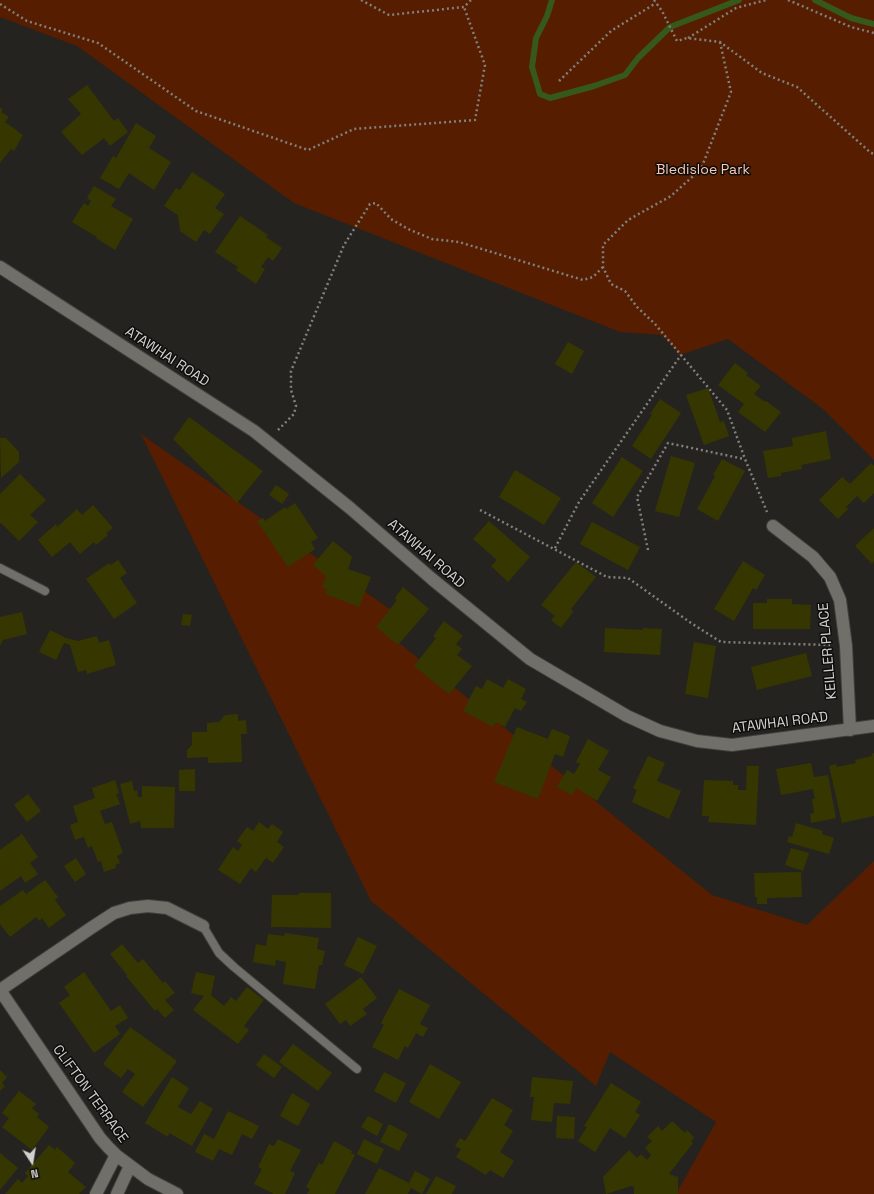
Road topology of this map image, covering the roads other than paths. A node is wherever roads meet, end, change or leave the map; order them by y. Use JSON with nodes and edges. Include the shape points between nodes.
{"nodes":[{"id":1,"x":0,"y":267,"type":"edge"},
{"id":2,"x":773,"y":526,"type":"road end"},
{"id":3,"x":0,"y":568,"type":"edge"},
{"id":4,"x":45,"y":591,"type":"dead end"},
{"id":5,"x":874,"y":726,"type":"edge"},
{"id":6,"x":850,"y":730,"type":"junction"},
{"id":7,"x":203,"y":926,"type":"joint"},
{"id":8,"x":0,"y":990,"type":"edge"},
{"id":9,"x":357,"y":1069,"type":"dead end"},
{"id":10,"x":116,"y":1155,"type":"junction"},
{"id":11,"x":130,"y":1166,"type":"junction"},
{"id":12,"x":96,"y":1194,"type":"edge"},
{"id":13,"x":117,"y":1194,"type":"edge"},
{"id":14,"x":176,"y":1194,"type":"edge"}],
"edges":[{"from":1,"to":6,"type":"street","name":"ATAWHAI ROAD","via":[[254,431],[530,659],[627,716],[660,731],[732,745]]},
{"from":2,"to":6,"type":"street","name":"KEILLER PLACE","via":[[813,558],[830,577],[840,600],[846,646]]},
{"from":3,"to":4,"type":"lane"},
{"from":5,"to":6,"type":"street","name":"ATAWHAI ROAD"},
{"from":7,"to":8,"type":"street","via":[[167,908],[148,906],[114,913]]},
{"from":7,"to":9,"type":"lane","via":[[219,952],[234,967]]},
{"from":8,"to":10,"type":"street","name":"CLIFTON TERRACE","via":[[100,1138]]},
{"from":10,"to":11,"type":"street","name":"CLIFTON TERRACE"},
{"from":10,"to":12,"type":"street"},
{"from":11,"to":13,"type":"street"},
{"from":11,"to":14,"type":"street","name":"CLIFTON TERRACE"}]}
